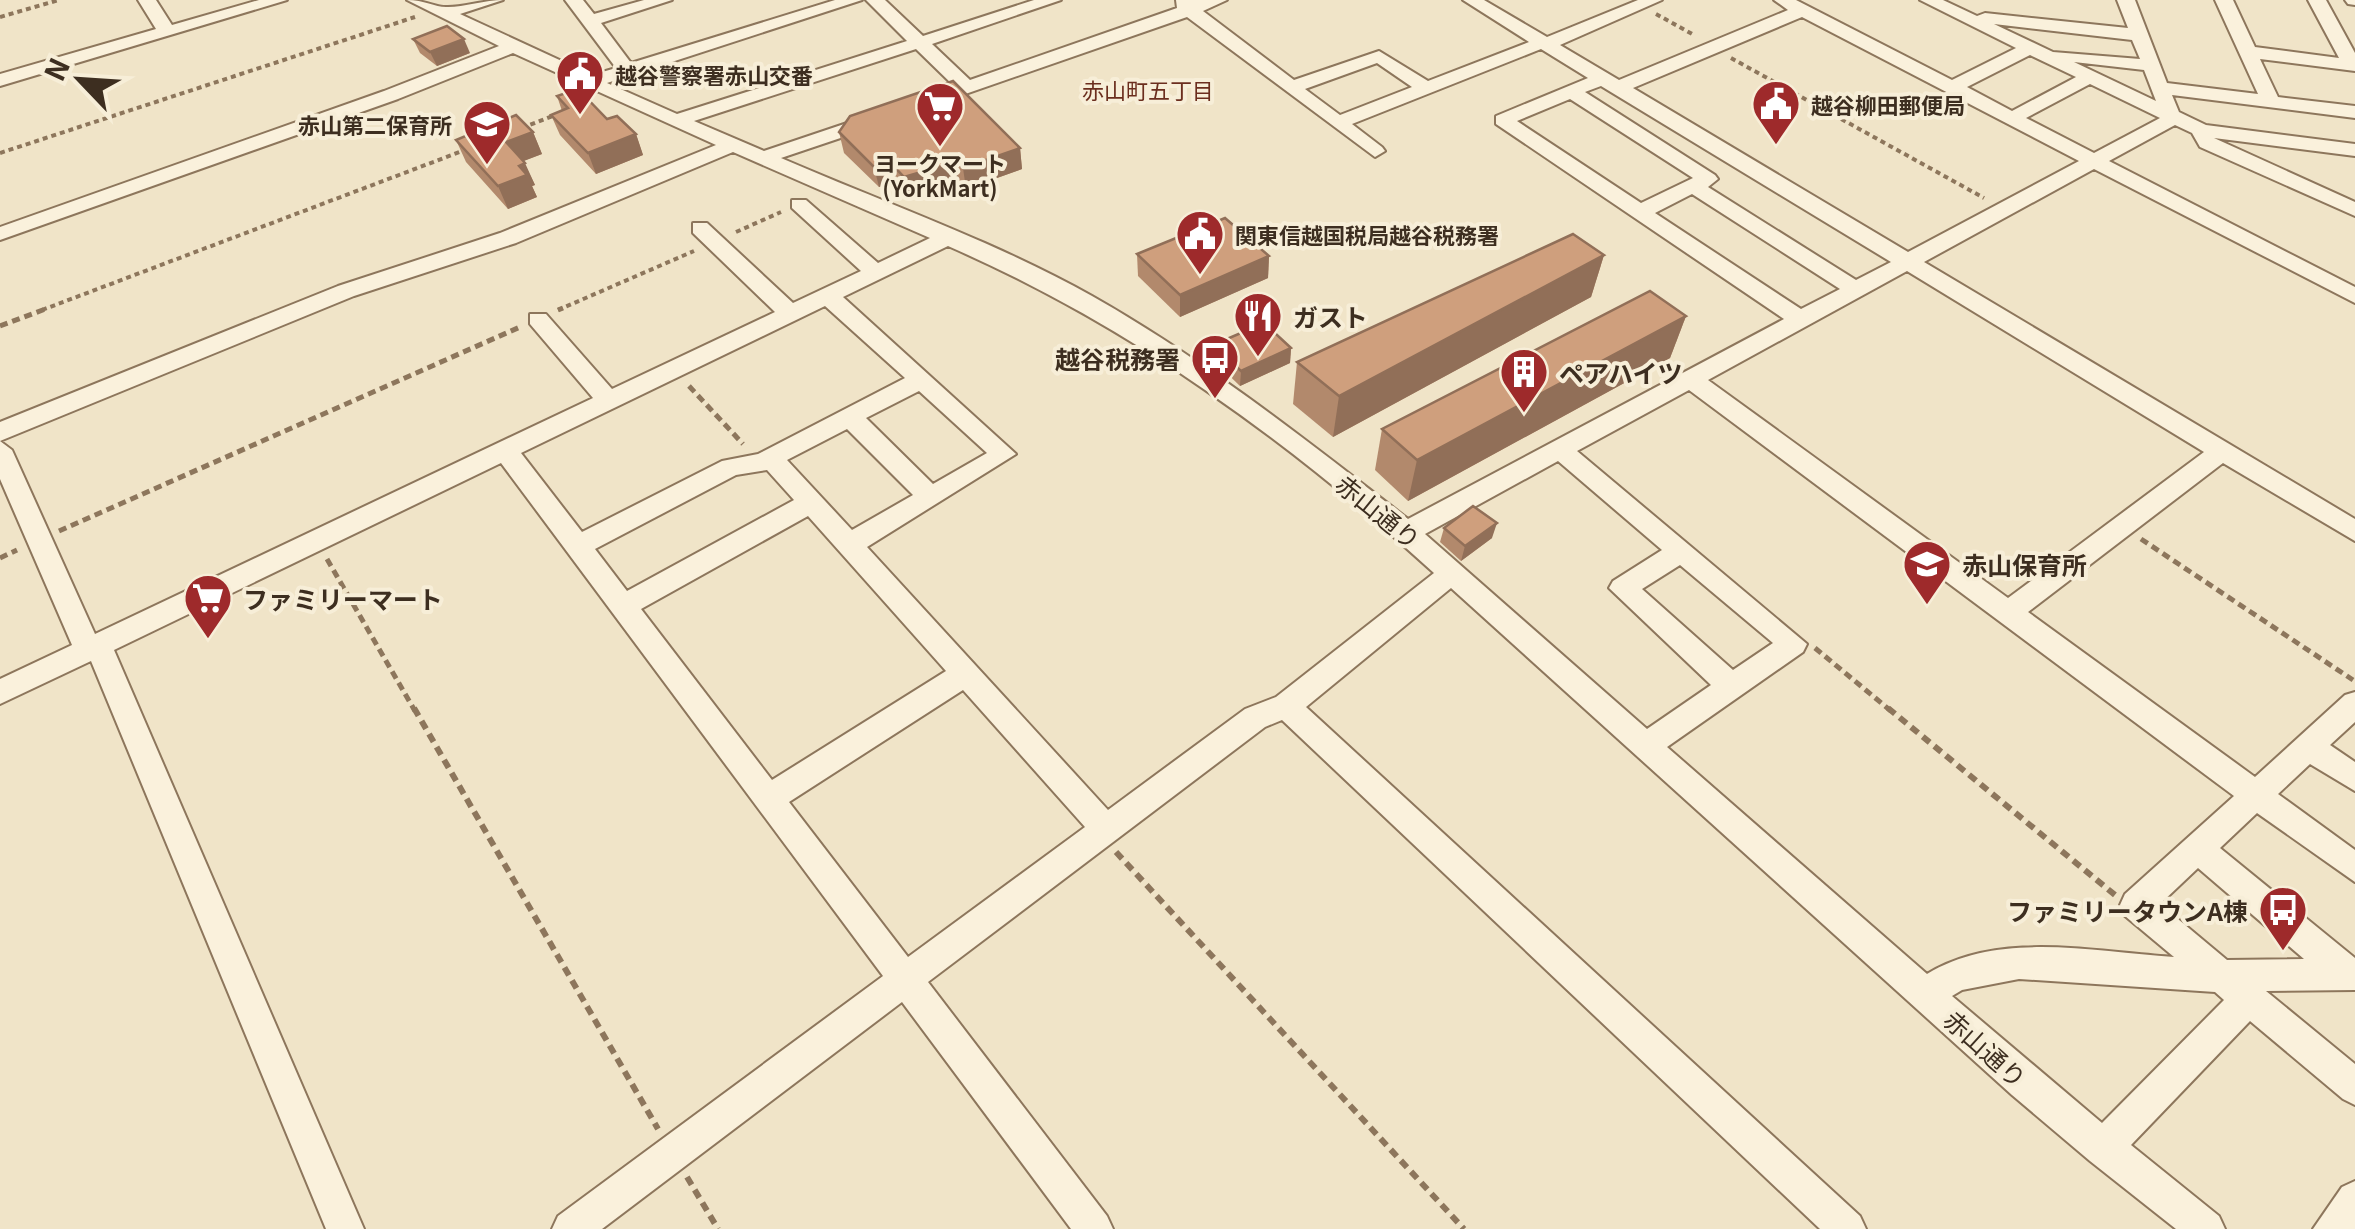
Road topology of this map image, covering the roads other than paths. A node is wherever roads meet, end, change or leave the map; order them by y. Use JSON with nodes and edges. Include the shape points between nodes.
{"nodes":[{"id":1,"x":147,"y":0,"type":"edge"},
{"id":2,"x":278,"y":0,"type":"edge"},
{"id":3,"x":494,"y":0,"type":"edge"},
{"id":4,"x":574,"y":0,"type":"edge"},
{"id":5,"x":663,"y":0,"type":"edge"},
{"id":6,"x":853,"y":0,"type":"edge"},
{"id":7,"x":875,"y":0,"type":"edge"},
{"id":8,"x":1052,"y":0,"type":"edge"},
{"id":9,"x":1218,"y":0,"type":"edge"},
{"id":10,"x":1929,"y":0,"type":"edge"},
{"id":11,"x":2043,"y":0,"type":"edge"},
{"id":12,"x":2126,"y":0,"type":"edge"},
{"id":13,"x":2224,"y":0,"type":"edge"},
{"id":14,"x":2316,"y":0,"type":"edge"},
{"id":15,"x":1476,"y":1,"type":"edge"},
{"id":16,"x":1638,"y":3,"type":"edge"},
{"id":17,"x":1800,"y":4,"type":"edge"},
{"id":18,"x":1184,"y":5,"type":"edge"},
{"id":19,"x":433,"y":8,"type":"edge"},
{"id":20,"x":1976,"y":12,"type":"edge"},
{"id":21,"x":590,"y":21,"type":"junction"},
{"id":22,"x":2054,"y":26,"type":"junction"},
{"id":23,"x":167,"y":32,"type":"junction"},
{"id":24,"x":2139,"y":36,"type":"junction"},
{"id":25,"x":919,"y":42,"type":"junction"},
{"id":26,"x":1545,"y":43,"type":"junction"},
{"id":27,"x":514,"y":46,"type":"junction"},
{"id":28,"x":2031,"y":48,"type":"junction"},
{"id":29,"x":2248,"y":52,"type":"junction"},
{"id":30,"x":2050,"y":58,"type":"junction"},
{"id":31,"x":2353,"y":64,"type":"edge"},
{"id":32,"x":2153,"y":66,"type":"junction"},
{"id":33,"x":626,"y":68,"type":"junction"},
{"id":34,"x":2090,"y":77,"type":"junction"},
{"id":35,"x":0,"y":80,"type":"edge"},
{"id":36,"x":590,"y":82,"type":"junction"},
{"id":37,"x":1614,"y":82,"type":"junction"},
{"id":38,"x":1954,"y":86,"type":"junction"},
{"id":39,"x":967,"y":88,"type":"junction"},
{"id":40,"x":1294,"y":88,"type":"junction"},
{"id":41,"x":1426,"y":88,"type":"junction"},
{"id":42,"x":2162,"y":88,"type":"junction"},
{"id":43,"x":1572,"y":91,"type":"junction"},
{"id":44,"x":2271,"y":102,"type":"junction"},
{"id":45,"x":2353,"y":115,"type":"edge"},
{"id":46,"x":2014,"y":117,"type":"junction"},
{"id":47,"x":2172,"y":119,"type":"junction"},
{"id":48,"x":677,"y":120,"type":"junction"},
{"id":49,"x":1338,"y":122,"type":"junction"},
{"id":50,"x":2201,"y":130,"type":"junction"},
{"id":51,"x":733,"y":144,"type":"junction"},
{"id":52,"x":2355,"y":150,"type":"edge"},
{"id":53,"x":1375,"y":151,"type":"dead end"},
{"id":54,"x":763,"y":158,"type":"junction"},
{"id":55,"x":2092,"y":160,"type":"junction"},
{"id":56,"x":1746,"y":161,"type":"junction"},
{"id":57,"x":1701,"y":183,"type":"junction"},
{"id":58,"x":800,"y":204,"type":"road end"},
{"id":59,"x":2355,"y":210,"type":"edge"},
{"id":60,"x":1640,"y":212,"type":"junction"},
{"id":61,"x":0,"y":234,"type":"edge"},
{"id":62,"x":707,"y":235,"type":"road end"},
{"id":63,"x":950,"y":238,"type":"junction"},
{"id":64,"x":1912,"y":262,"type":"junction"},
{"id":65,"x":876,"y":273,"type":"junction"},
{"id":66,"x":1857,"y":290,"type":"junction"},
{"id":67,"x":2355,"y":296,"type":"edge"},
{"id":68,"x":829,"y":297,"type":"junction"},
{"id":69,"x":791,"y":314,"type":"junction"},
{"id":70,"x":538,"y":319,"type":"road end"},
{"id":71,"x":1800,"y":319,"type":"junction"},
{"id":72,"x":1692,"y":378,"type":"junction"},
{"id":73,"x":920,"y":380,"type":"junction"},
{"id":74,"x":608,"y":400,"type":"junction"},
{"id":75,"x":850,"y":416,"type":"junction"},
{"id":76,"x":0,"y":432,"type":"edge"},
{"id":77,"x":1559,"y":449,"type":"junction"},
{"id":78,"x":0,"y":450,"type":"edge"},
{"id":79,"x":505,"y":450,"type":"junction"},
{"id":80,"x":2222,"y":451,"type":"junction"},
{"id":81,"x":766,"y":460,"type":"junction"},
{"id":82,"x":930,"y":495,"type":"junction"},
{"id":83,"x":812,"y":502,"type":"junction"},
{"id":84,"x":2355,"y":530,"type":"edge"},
{"id":85,"x":1406,"y":532,"type":"junction"},
{"id":86,"x":850,"y":544,"type":"junction"},
{"id":87,"x":578,"y":546,"type":"junction"},
{"id":88,"x":1681,"y":551,"type":"junction"},
{"id":89,"x":1452,"y":573,"type":"junction"},
{"id":90,"x":624,"y":605,"type":"junction"},
{"id":91,"x":2010,"y":611,"type":"junction"},
{"id":92,"x":93,"y":647,"type":"junction"},
{"id":93,"x":965,"y":674,"type":"junction"},
{"id":94,"x":1732,"y":686,"type":"junction"},
{"id":95,"x":0,"y":692,"type":"edge"},
{"id":96,"x":2355,"y":704,"type":"edge"},
{"id":97,"x":1286,"y":706,"type":"junction"},
{"id":98,"x":1645,"y":746,"type":"junction"},
{"id":99,"x":2308,"y":746,"type":"junction"},
{"id":100,"x":2355,"y":778,"type":"edge"},
{"id":101,"x":2256,"y":792,"type":"junction"},
{"id":102,"x":770,"y":798,"type":"junction"},
{"id":103,"x":1104,"y":833,"type":"junction"},
{"id":104,"x":2197,"y":848,"type":"junction"},
{"id":105,"x":2355,"y":868,"type":"edge"},
{"id":106,"x":2352,"y":974,"type":"edge"},
{"id":107,"x":2220,"y":976,"type":"junction"},
{"id":108,"x":906,"y":982,"type":"junction"},
{"id":109,"x":1926,"y":994,"type":"junction"},
{"id":110,"x":2248,"y":999,"type":"junction"},
{"id":111,"x":2355,"y":1087,"type":"edge"},
{"id":112,"x":2103,"y":1148,"type":"junction"},
{"id":113,"x":2355,"y":1200,"type":"edge"},
{"id":114,"x":345,"y":1229,"type":"edge"},
{"id":115,"x":571,"y":1229,"type":"edge"},
{"id":116,"x":1094,"y":1229,"type":"edge"},
{"id":117,"x":1848,"y":1229,"type":"edge"},
{"id":118,"x":2206,"y":1229,"type":"edge"},
{"id":119,"x":2332,"y":1229,"type":"edge"}],
"edges":[{"from":1,"to":23,"type":"street"},
{"from":2,"to":23,"type":"street"},
{"from":3,"to":19,"type":"street"},
{"from":4,"to":21,"type":"street"},
{"from":5,"to":21,"type":"street"},
{"from":6,"to":33,"type":"street"},
{"from":7,"to":25,"type":"street"},
{"from":8,"to":25,"type":"street"},
{"from":9,"to":18,"type":"street"},
{"from":10,"to":20,"type":"street"},
{"from":11,"to":22,"type":"street"},
{"from":12,"to":24,"type":"street"},
{"from":13,"to":29,"type":"street"},
{"from":14,"to":31,"type":"street"},
{"from":15,"to":26,"type":"street"},
{"from":16,"to":26,"type":"street"},
{"from":17,"to":37,"type":"street","via":[[1713,46]]},
{"from":17,"to":38,"type":"street"},
{"from":18,"to":39,"type":"street"},
{"from":18,"to":40,"type":"street"},
{"from":19,"to":27,"type":"street","name":"赤山通り"},
{"from":20,"to":22,"type":"street"},
{"from":20,"to":28,"type":"street"},
{"from":21,"to":33,"type":"street"},
{"from":22,"to":24,"type":"street"},
{"from":23,"to":35,"type":"street"},
{"from":24,"to":32,"type":"street"},
{"from":25,"to":39,"type":"street"},
{"from":25,"to":48,"type":"street"},
{"from":26,"to":37,"type":"street"},
{"from":26,"to":41,"type":"street"},
{"from":27,"to":36,"type":"street","name":"赤山通り"},
{"from":27,"to":61,"type":"street"},
{"from":28,"to":30,"type":"street"},
{"from":28,"to":38,"type":"street"},
{"from":29,"to":31,"type":"street"},
{"from":29,"to":44,"type":"street"},
{"from":30,"to":32,"type":"street"},
{"from":30,"to":34,"type":"street"},
{"from":32,"to":42,"type":"street"},
{"from":33,"to":36,"type":"street"},
{"from":34,"to":46,"type":"street"},
{"from":34,"to":47,"type":"street"},
{"from":36,"to":48,"type":"street","name":"赤山通り"},
{"from":37,"to":43,"type":"street"},
{"from":37,"to":56,"type":"street"},
{"from":38,"to":46,"type":"street"},
{"from":39,"to":54,"type":"street"},
{"from":40,"to":41,"type":"street","via":[[1379,56]]},
{"from":40,"to":49,"type":"street"},
{"from":41,"to":49,"type":"street"},
{"from":42,"to":44,"type":"street"},
{"from":42,"to":47,"type":"street"},
{"from":43,"to":57,"type":"street"},
{"from":43,"to":60,"type":"street","via":[[1503,120]]},
{"from":44,"to":45,"type":"street"},
{"from":46,"to":55,"type":"street"},
{"from":47,"to":50,"type":"street"},
{"from":47,"to":55,"type":"street"},
{"from":48,"to":51,"type":"street","name":"赤山通り"},
{"from":49,"to":53,"type":"street"},
{"from":50,"to":52,"type":"street"},
{"from":50,"to":59,"type":"street","via":[[2207,143]]},
{"from":51,"to":54,"type":"street","name":"赤山通り"},
{"from":51,"to":76,"type":"street","via":[[508,238],[346,291]]},
{"from":54,"to":63,"type":"street","name":"赤山通り"},
{"from":55,"to":64,"type":"street"},
{"from":55,"to":67,"type":"street"},
{"from":56,"to":57,"type":"street"},
{"from":56,"to":64,"type":"street"},
{"from":57,"to":60,"type":"street"},
{"from":57,"to":66,"type":"street"},
{"from":58,"to":65,"type":"street"},
{"from":60,"to":71,"type":"street"},
{"from":62,"to":69,"type":"street"},
{"from":63,"to":65,"type":"street"},
{"from":63,"to":85,"type":"street","name":"赤山通り","via":[[1082,300],[1176,357]]},
{"from":64,"to":66,"type":"street"},
{"from":64,"to":80,"type":"street"},
{"from":65,"to":68,"type":"street"},
{"from":66,"to":71,"type":"street"},
{"from":68,"to":69,"type":"street"},
{"from":68,"to":73,"type":"street"},
{"from":69,"to":74,"type":"street"},
{"from":70,"to":74,"type":"street"},
{"from":71,"to":72,"type":"street"},
{"from":72,"to":77,"type":"street"},
{"from":72,"to":91,"type":"street"},
{"from":73,"to":75,"type":"street"},
{"from":73,"to":82,"type":"street","via":[[1004,454]]},
{"from":74,"to":79,"type":"street"},
{"from":75,"to":81,"type":"street"},
{"from":75,"to":82,"type":"street"},
{"from":77,"to":85,"type":"street"},
{"from":77,"to":88,"type":"street"},
{"from":78,"to":92,"type":"street"},
{"from":79,"to":87,"type":"street"},
{"from":79,"to":92,"type":"street"},
{"from":80,"to":84,"type":"street"},
{"from":80,"to":91,"type":"street"},
{"from":81,"to":83,"type":"street"},
{"from":81,"to":87,"type":"street","via":[[731,467]]},
{"from":82,"to":86,"type":"street"},
{"from":83,"to":86,"type":"street"},
{"from":83,"to":90,"type":"street"},
{"from":85,"to":89,"type":"street","name":"赤山通り"},
{"from":86,"to":93,"type":"street"},
{"from":87,"to":90,"type":"street"},
{"from":88,"to":94,"type":"street","via":[[1622,588]]},
{"from":88,"to":94,"type":"street","via":[[1793,644]]},
{"from":89,"to":97,"type":"street"},
{"from":89,"to":98,"type":"street","name":"赤山通り"},
{"from":90,"to":102,"type":"street"},
{"from":91,"to":101,"type":"street"},
{"from":92,"to":95,"type":"street"},
{"from":92,"to":114,"type":"street"},
{"from":93,"to":102,"type":"street"},
{"from":93,"to":103,"type":"street"},
{"from":94,"to":98,"type":"street"},
{"from":96,"to":99,"type":"street"},
{"from":97,"to":103,"type":"street","via":[[1255,718]]},
{"from":97,"to":117,"type":"street"},
{"from":98,"to":109,"type":"street","name":"赤山通り"},
{"from":99,"to":100,"type":"street"},
{"from":99,"to":101,"type":"street"},
{"from":101,"to":104,"type":"street"},
{"from":101,"to":105,"type":"street"},
{"from":102,"to":108,"type":"street"},
{"from":103,"to":108,"type":"street"},
{"from":104,"to":106,"type":"street"},
{"from":104,"to":107,"type":"street","via":[[2136,904]]},
{"from":106,"to":107,"type":"street"},
{"from":107,"to":109,"type":"street","via":[[2019,963],[1956,975]]},
{"from":107,"to":110,"type":"street"},
{"from":108,"to":115,"type":"street"},
{"from":108,"to":116,"type":"street"},
{"from":109,"to":112,"type":"street","name":"赤山通り"},
{"from":110,"to":111,"type":"street"},
{"from":110,"to":112,"type":"street"},
{"from":112,"to":118,"type":"street","name":"赤山通り"},
{"from":113,"to":119,"type":"street"}]}
